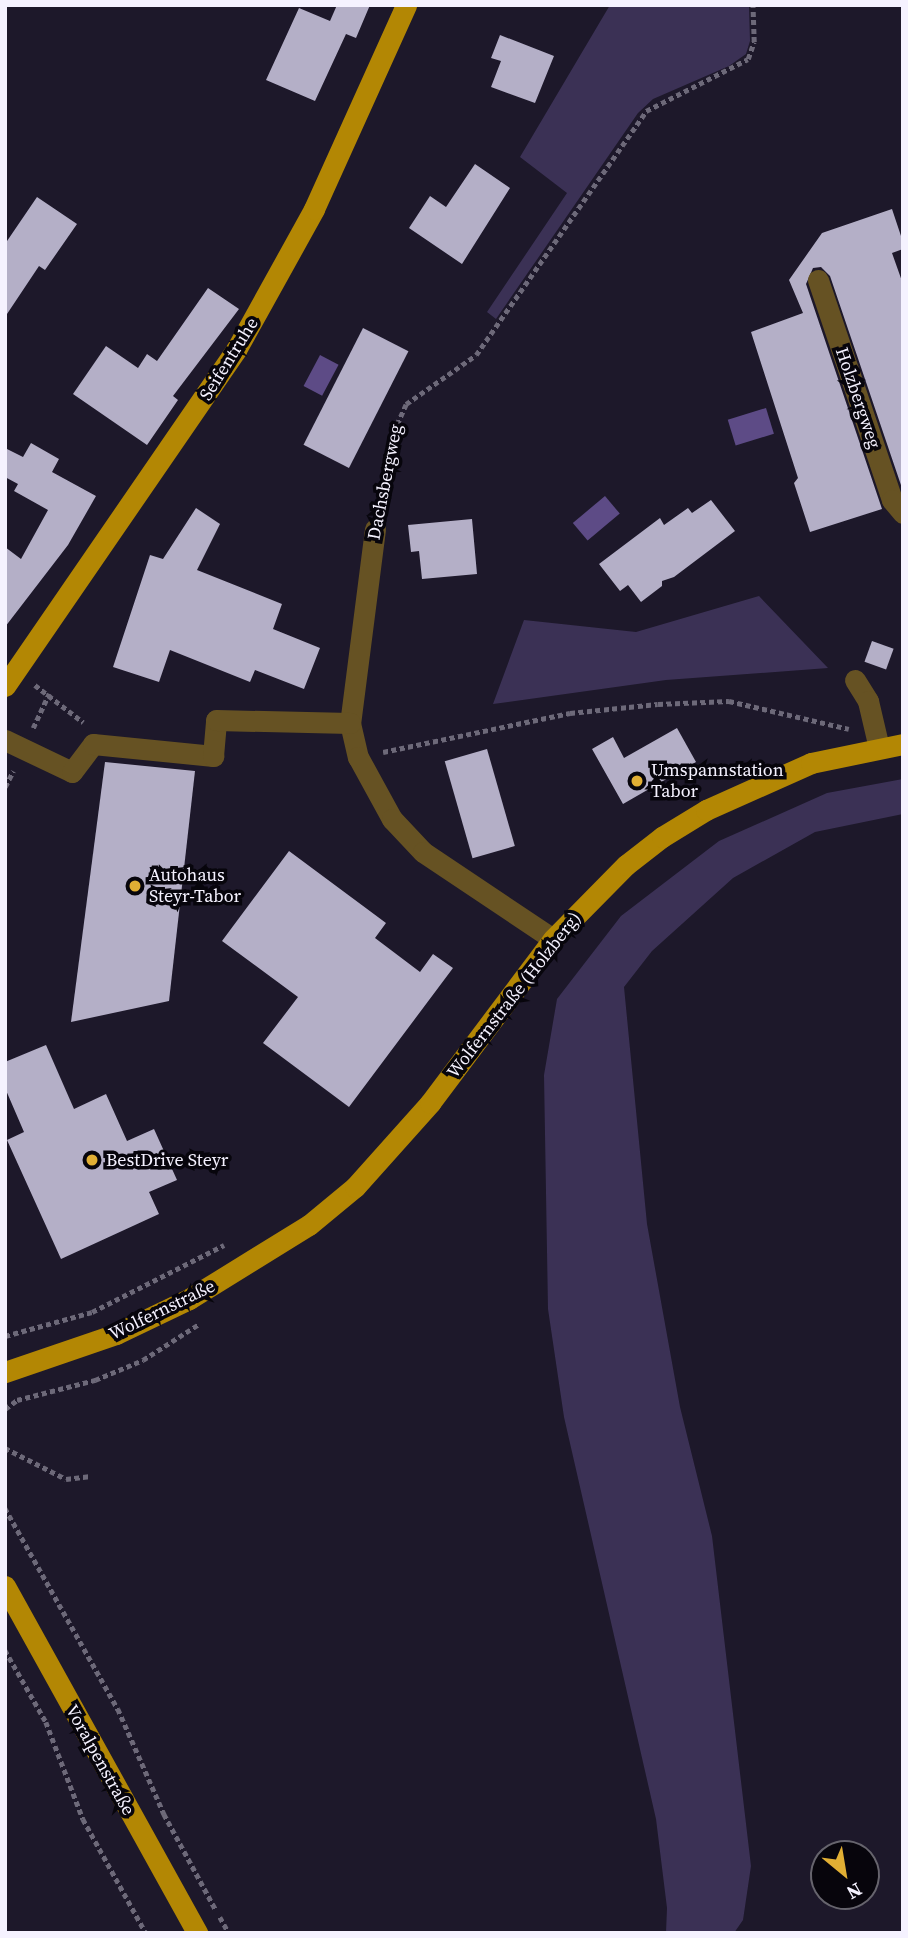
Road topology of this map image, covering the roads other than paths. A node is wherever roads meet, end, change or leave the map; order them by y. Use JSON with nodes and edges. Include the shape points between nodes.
{"nodes":[{"id":1,"x":407,"y":5,"type":"edge"},
{"id":2,"x":818,"y":280,"type":"dead end"},
{"id":3,"x":903,"y":513,"type":"edge"},
{"id":4,"x":374,"y":529,"type":"road end"},
{"id":5,"x":10,"y":678,"type":"edge"},
{"id":6,"x":855,"y":680,"type":"dead end"},
{"id":7,"x":350,"y":723,"type":"junction"},
{"id":8,"x":5,"y":740,"type":"edge"},
{"id":9,"x":903,"y":744,"type":"edge"},
{"id":10,"x":879,"y":748,"type":"junction"},
{"id":11,"x":553,"y":939,"type":"junction"},
{"id":12,"x":309,"y":1225,"type":"joint"},
{"id":13,"x":5,"y":1372,"type":"edge"},
{"id":14,"x":5,"y":1586,"type":"edge"},
{"id":15,"x":197,"y":1933,"type":"edge"}],
"edges":[{"from":1,"to":5,"type":"main road","name":"Seifentruhe","via":[[314,209],[236,350]]},
{"from":2,"to":3,"type":"street","name":"Holzbergweg","via":[[892,500]]},
{"from":4,"to":7,"type":"street","name":"Dachsbergweg"},
{"from":6,"to":10,"type":"street","via":[[868,701]]},
{"from":7,"to":8,"type":"street","via":[[216,720],[213,756],[93,744],[72,772]]},
{"from":7,"to":11,"type":"street","name":"Dachsbergweg","via":[[358,757],[392,819],[423,852]]},
{"from":9,"to":10,"type":"main road","name":"Wolfernstraße (Holzberg)"},
{"from":10,"to":11,"type":"main road","name":"Wolfernstraße (Holzberg)","via":[[811,763],[706,810],[626,865]]},
{"from":11,"to":12,"type":"main road","name":"Wolfernstraße (Holzberg)","via":[[395,1146]]},
{"from":12,"to":13,"type":"main road","name":"Wolfernstraße","via":[[189,1299],[116,1334]]},
{"from":14,"to":15,"type":"main road","name":"Voralpenstraße"}]}
